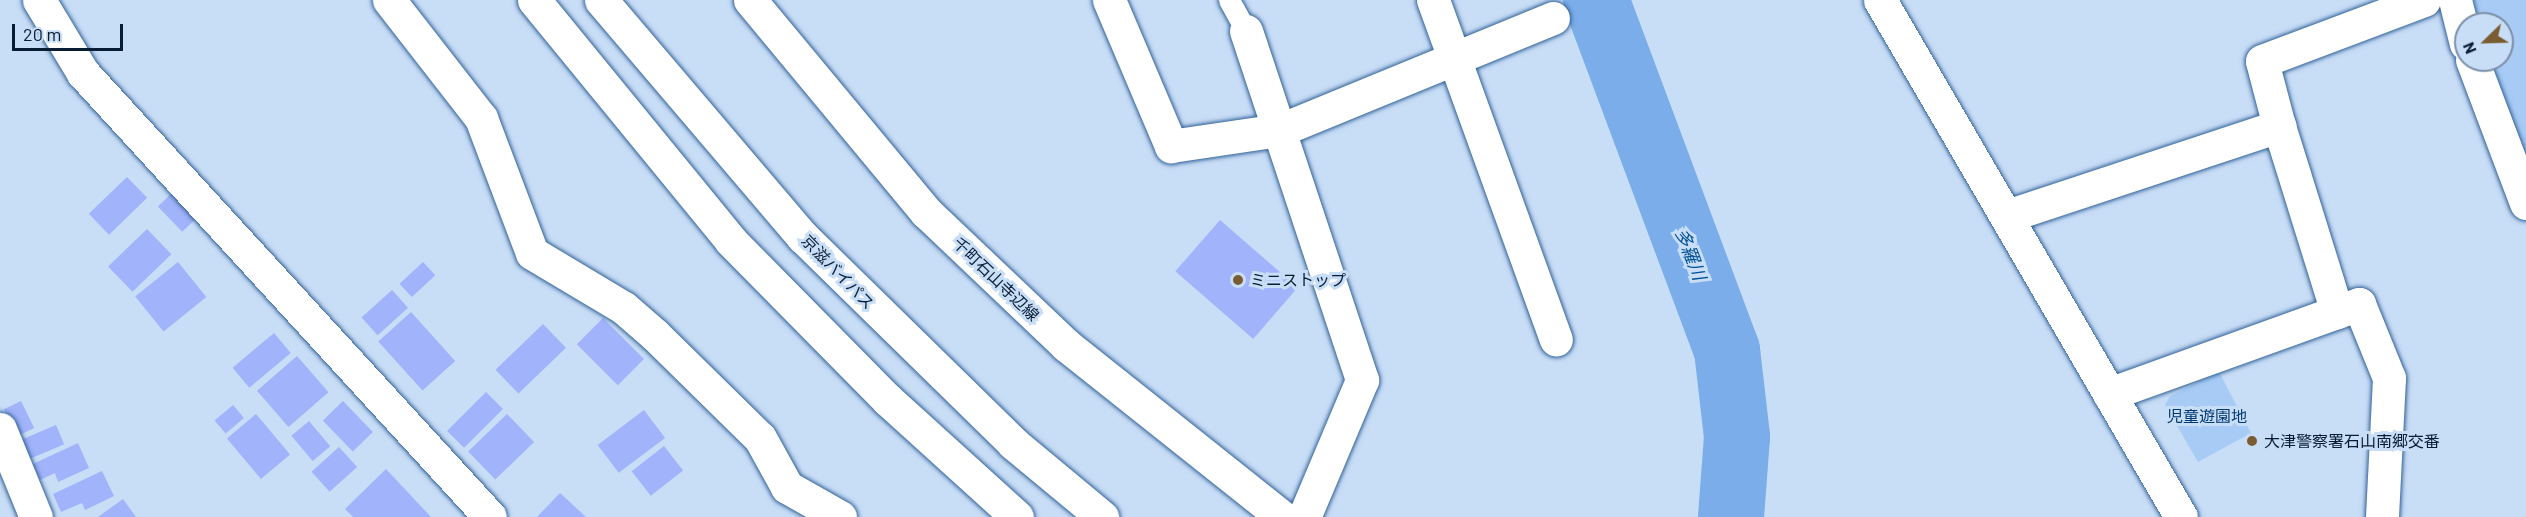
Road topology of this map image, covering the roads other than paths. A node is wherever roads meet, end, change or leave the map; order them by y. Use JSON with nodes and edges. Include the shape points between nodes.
{"nodes":[{"id":1,"x":39,"y":0,"type":"edge"},
{"id":2,"x":389,"y":0,"type":"edge"},
{"id":3,"x":534,"y":0,"type":"edge"},
{"id":4,"x":601,"y":0,"type":"edge"},
{"id":5,"x":750,"y":0,"type":"edge"},
{"id":6,"x":1109,"y":0,"type":"edge"},
{"id":7,"x":1229,"y":0,"type":"edge"},
{"id":8,"x":1433,"y":0,"type":"edge"},
{"id":9,"x":1880,"y":0,"type":"edge"},
{"id":10,"x":2424,"y":0,"type":"edge"},
{"id":11,"x":2347,"y":13,"type":"edge"},
{"id":12,"x":1553,"y":18,"type":"dead end"},
{"id":13,"x":1246,"y":31,"type":"joint"},
{"id":14,"x":1454,"y":60,"type":"junction"},
{"id":15,"x":2477,"y":72,"type":"edge"},
{"id":16,"x":2279,"y":126,"type":"junction"},
{"id":17,"x":1280,"y":130,"type":"junction"},
{"id":18,"x":2526,"y":203,"type":"edge"},
{"id":19,"x":2007,"y":216,"type":"junction"},
{"id":20,"x":2337,"y":312,"type":"junction"},
{"id":21,"x":1556,"y":339,"type":"dead end"},
{"id":22,"x":2109,"y":394,"type":"junction"},
{"id":23,"x":0,"y":429,"type":"edge"},
{"id":24,"x":6,"y":462,"type":"edge"},
{"id":25,"x":36,"y":517,"type":"edge"},
{"id":26,"x":490,"y":517,"type":"edge"},
{"id":27,"x":840,"y":517,"type":"edge"},
{"id":28,"x":1017,"y":517,"type":"edge"},
{"id":29,"x":1102,"y":517,"type":"edge"},
{"id":30,"x":1282,"y":517,"type":"edge"},
{"id":31,"x":1304,"y":517,"type":"edge"},
{"id":32,"x":2181,"y":517,"type":"edge"},
{"id":33,"x":2382,"y":517,"type":"edge"}],
"edges":[{"from":1,"to":26,"type":"main road","via":[[83,73]]},
{"from":2,"to":27,"type":"main road","via":[[481,118],[532,253],[624,309],[654,334],[760,438],[787,487]]},
{"from":3,"to":28,"type":"main road","via":[[731,241],[888,400]]},
{"from":4,"to":29,"type":"main road","name":"京滋バイパス","via":[[803,237],[1013,443]]},
{"from":5,"to":30,"type":"main road","name":"千町石山寺辺線","via":[[926,212],[1066,345]]},
{"from":6,"to":17,"type":"main road","via":[[1170,146]]},
{"from":7,"to":13,"type":"lane"},
{"from":8,"to":14,"type":"main road"},
{"from":9,"to":19,"type":"main road"},
{"from":10,"to":11,"type":"main road"},
{"from":11,"to":16,"type":"main road","via":[[2262,61]]},
{"from":12,"to":14,"type":"main road"},
{"from":13,"to":17,"type":"main road"},
{"from":14,"to":17,"type":"main road"},
{"from":14,"to":21,"type":"main road"},
{"from":15,"to":18,"type":"main road"},
{"from":16,"to":19,"type":"main road"},
{"from":16,"to":20,"type":"main road"},
{"from":17,"to":31,"type":"main road","via":[[1362,380]]},
{"from":19,"to":22,"type":"main road"},
{"from":20,"to":22,"type":"main road"},
{"from":20,"to":33,"type":"main road","via":[[2359,304],[2389,378]]},
{"from":22,"to":32,"type":"main road"},
{"from":23,"to":24,"type":"main road"},
{"from":24,"to":25,"type":"main road"}]}
